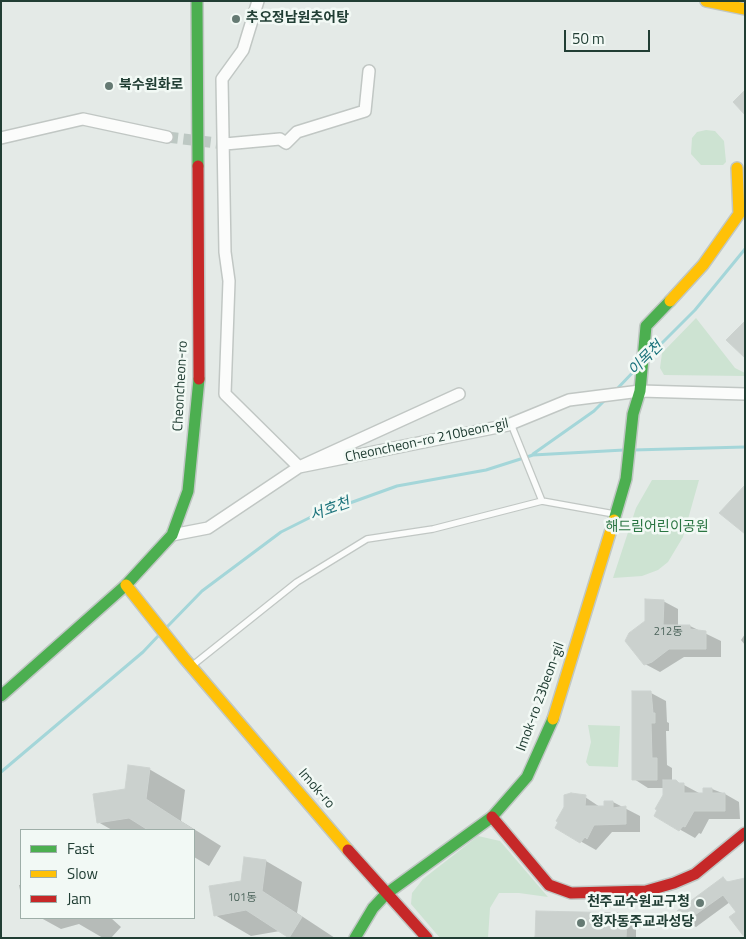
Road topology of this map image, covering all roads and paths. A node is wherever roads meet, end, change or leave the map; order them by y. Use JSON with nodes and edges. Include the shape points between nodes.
{"nodes":[{"id":1,"x":197,"y":1,"type":"edge"},
{"id":2,"x":258,"y":1,"type":"edge"},
{"id":3,"x":706,"y":1,"type":"edge"},
{"id":4,"x":745,"y":9,"type":"edge"},
{"id":5,"x":369,"y":71,"type":"dead end"},
{"id":6,"x":167,"y":137,"type":"tunnel mouth"},
{"id":7,"x":1,"y":138,"type":"edge"},
{"id":8,"x":225,"y":144,"type":"junction"},
{"id":9,"x":737,"y":168,"type":"dead end"},
{"id":10,"x":640,"y":391,"type":"junction"},
{"id":11,"x":459,"y":394,"type":"dead end"},
{"id":12,"x":745,"y":394,"type":"edge"},
{"id":13,"x":512,"y":426,"type":"junction"},
{"id":14,"x":299,"y":467,"type":"junction"},
{"id":15,"x":542,"y":501,"type":"junction"},
{"id":16,"x":616,"y":515,"type":"junction"},
{"id":17,"x":172,"y":535,"type":"junction"},
{"id":18,"x":126,"y":585,"type":"junction"},
{"id":19,"x":187,"y":662,"type":"junction"},
{"id":20,"x":1,"y":696,"type":"edge"},
{"id":21,"x":492,"y":817,"type":"junction"},
{"id":22,"x":745,"y":832,"type":"edge"},
{"id":23,"x":386,"y":894,"type":"junction"},
{"id":24,"x":355,"y":938,"type":"edge"},
{"id":25,"x":427,"y":938,"type":"edge"}],
"edges":[{"from":1,"to":17,"type":"street","name":"Cheoncheon-ro","via":[[199,383],[188,491]]},
{"from":2,"to":8,"type":"street","via":[[243,50],[222,79]]},
{"from":3,"to":4,"type":"street"},
{"from":5,"to":8,"type":"street","via":[[365,111],[297,132],[286,143],[280,139]]},
{"from":6,"to":7,"type":"street","via":[[83,119]]},
{"from":8,"to":14,"type":"street","via":[[225,252],[229,280],[225,394]]},
{"from":9,"to":10,"type":"street","via":[[739,214],[703,265],[646,326]]},
{"from":10,"to":12,"type":"street","name":"Cheoncheon-ro 210beon-gil"},
{"from":10,"to":13,"type":"street","name":"Cheoncheon-ro 210beon-gil","via":[[569,400]]},
{"from":10,"to":16,"type":"street","name":"Imok-ro 23beon-gil","via":[[632,422],[626,479]]},
{"from":11,"to":14,"type":"street","name":"Cheoncheon-ro 210beon-gil"},
{"from":13,"to":14,"type":"street","name":"Cheoncheon-ro 210beon-gil"},
{"from":13,"to":15,"type":"lane"},
{"from":14,"to":17,"type":"street","name":"Cheoncheon-ro 210beon-gil","via":[[208,528]]},
{"from":15,"to":16,"type":"lane"},
{"from":15,"to":19,"type":"lane","via":[[432,529],[368,540],[297,582]]},
{"from":16,"to":21,"type":"street","name":"Imok-ro 23beon-gil","via":[[552,722],[527,778]]},
{"from":17,"to":18,"type":"street","name":"Cheoncheon-ro"},
{"from":18,"to":19,"type":"street","name":"Imok-ro"},
{"from":18,"to":20,"type":"street","name":"Cheoncheon-ro"},
{"from":19,"to":23,"type":"street","name":"Imok-ro"},
{"from":21,"to":22,"type":"street","via":[[550,885],[571,893],[646,891],[674,883],[695,874]]},
{"from":21,"to":23,"type":"street","name":"Imok-ro 23beon-gil"},
{"from":23,"to":24,"type":"street","name":"Imok-ro 23beon-gil","via":[[372,908]]},
{"from":23,"to":25,"type":"street","name":"Imok-ro"}]}
